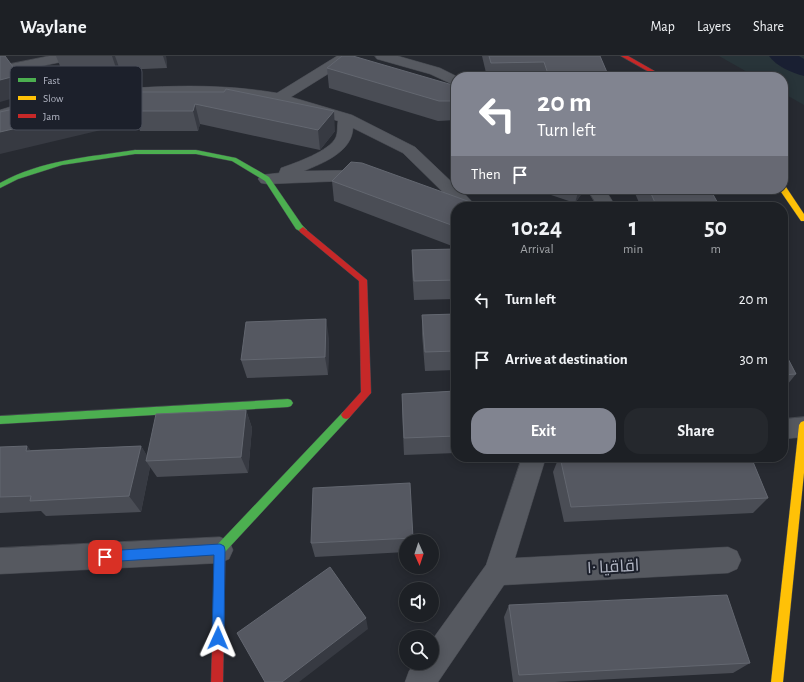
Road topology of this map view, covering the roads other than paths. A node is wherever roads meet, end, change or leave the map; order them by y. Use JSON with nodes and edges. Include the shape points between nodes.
{"nodes":[{"id":1,"x":71,"y":56,"type":"edge"},
{"id":2,"x":347,"y":56,"type":"edge"},
{"id":3,"x":382,"y":56,"type":"edge"},
{"id":4,"x":624,"y":56,"type":"edge"},
{"id":5,"x":17,"y":66,"type":"edge"},
{"id":6,"x":10,"y":68,"type":"edge"},
{"id":7,"x":0,"y":70,"type":"edge"},
{"id":8,"x":653,"y":72,"type":"edge"},
{"id":9,"x":451,"y":79,"type":"edge"},
{"id":10,"x":142,"y":92,"type":"edge"},
{"id":11,"x":279,"y":98,"type":"junction"},
{"id":12,"x":10,"y":112,"type":"edge"},
{"id":13,"x":0,"y":115,"type":"edge"},
{"id":14,"x":346,"y":118,"type":"junction"},
{"id":15,"x":385,"y":178,"type":"edge"},
{"id":16,"x":267,"y":179,"type":"junction"},
{"id":17,"x":0,"y":186,"type":"edge"},
{"id":18,"x":421,"y":186,"type":"edge"},
{"id":19,"x":451,"y":190,"type":"edge"},
{"id":20,"x":455,"y":194,"type":"edge"},
{"id":21,"x":786,"y":194,"type":"edge"},
{"id":22,"x":463,"y":202,"type":"edge"},
{"id":23,"x":804,"y":219,"type":"edge"},
{"id":24,"x":288,"y":403,"type":"dead end"},
{"id":25,"x":0,"y":420,"type":"edge"},
{"id":26,"x":797,"y":427,"type":"edge"},
{"id":27,"x":532,"y":462,"type":"edge"},
{"id":28,"x":220,"y":550,"type":"junction"},
{"id":29,"x":728,"y":560,"type":"dead end"},
{"id":30,"x":0,"y":561,"type":"edge"},
{"id":31,"x":497,"y":572,"type":"junction"},
{"id":32,"x":217,"y":682,"type":"edge"},
{"id":33,"x":420,"y":682,"type":"edge"},
{"id":34,"x":777,"y":682,"type":"edge"}],
"edges":[{"from":1,"to":5,"type":"street"},
{"from":2,"to":11,"type":"street"},
{"from":3,"to":9,"type":"street","via":[[435,70]]},
{"from":4,"to":8,"type":"street"},
{"from":6,"to":7,"type":"street"},
{"from":10,"to":11,"type":"street","via":[[174,90],[243,92]]},
{"from":11,"to":14,"type":"street"},
{"from":12,"to":13,"type":"street"},
{"from":14,"to":16,"type":"street","via":[[344,137],[329,153]]},
{"from":14,"to":19,"type":"street","via":[[409,150]]},
{"from":15,"to":16,"type":"street","via":[[363,175]]},
{"from":16,"to":17,"type":"street","via":[[234,159],[196,152],[135,152],[61,163],[16,177]]},
{"from":16,"to":28,"type":"street","via":[[299,227],[363,280],[366,393]]},
{"from":18,"to":22,"type":"street"},
{"from":20,"to":22,"type":"street"},
{"from":21,"to":23,"type":"street"},
{"from":24,"to":25,"type":"street"},
{"from":26,"to":34,"type":"street"},
{"from":27,"to":31,"type":"street"},
{"from":28,"to":30,"type":"street"},
{"from":28,"to":32,"type":"street"},
{"from":29,"to":31,"type":"street","name":"اقاقیا ۱۰"},
{"from":31,"to":33,"type":"street"}]}
